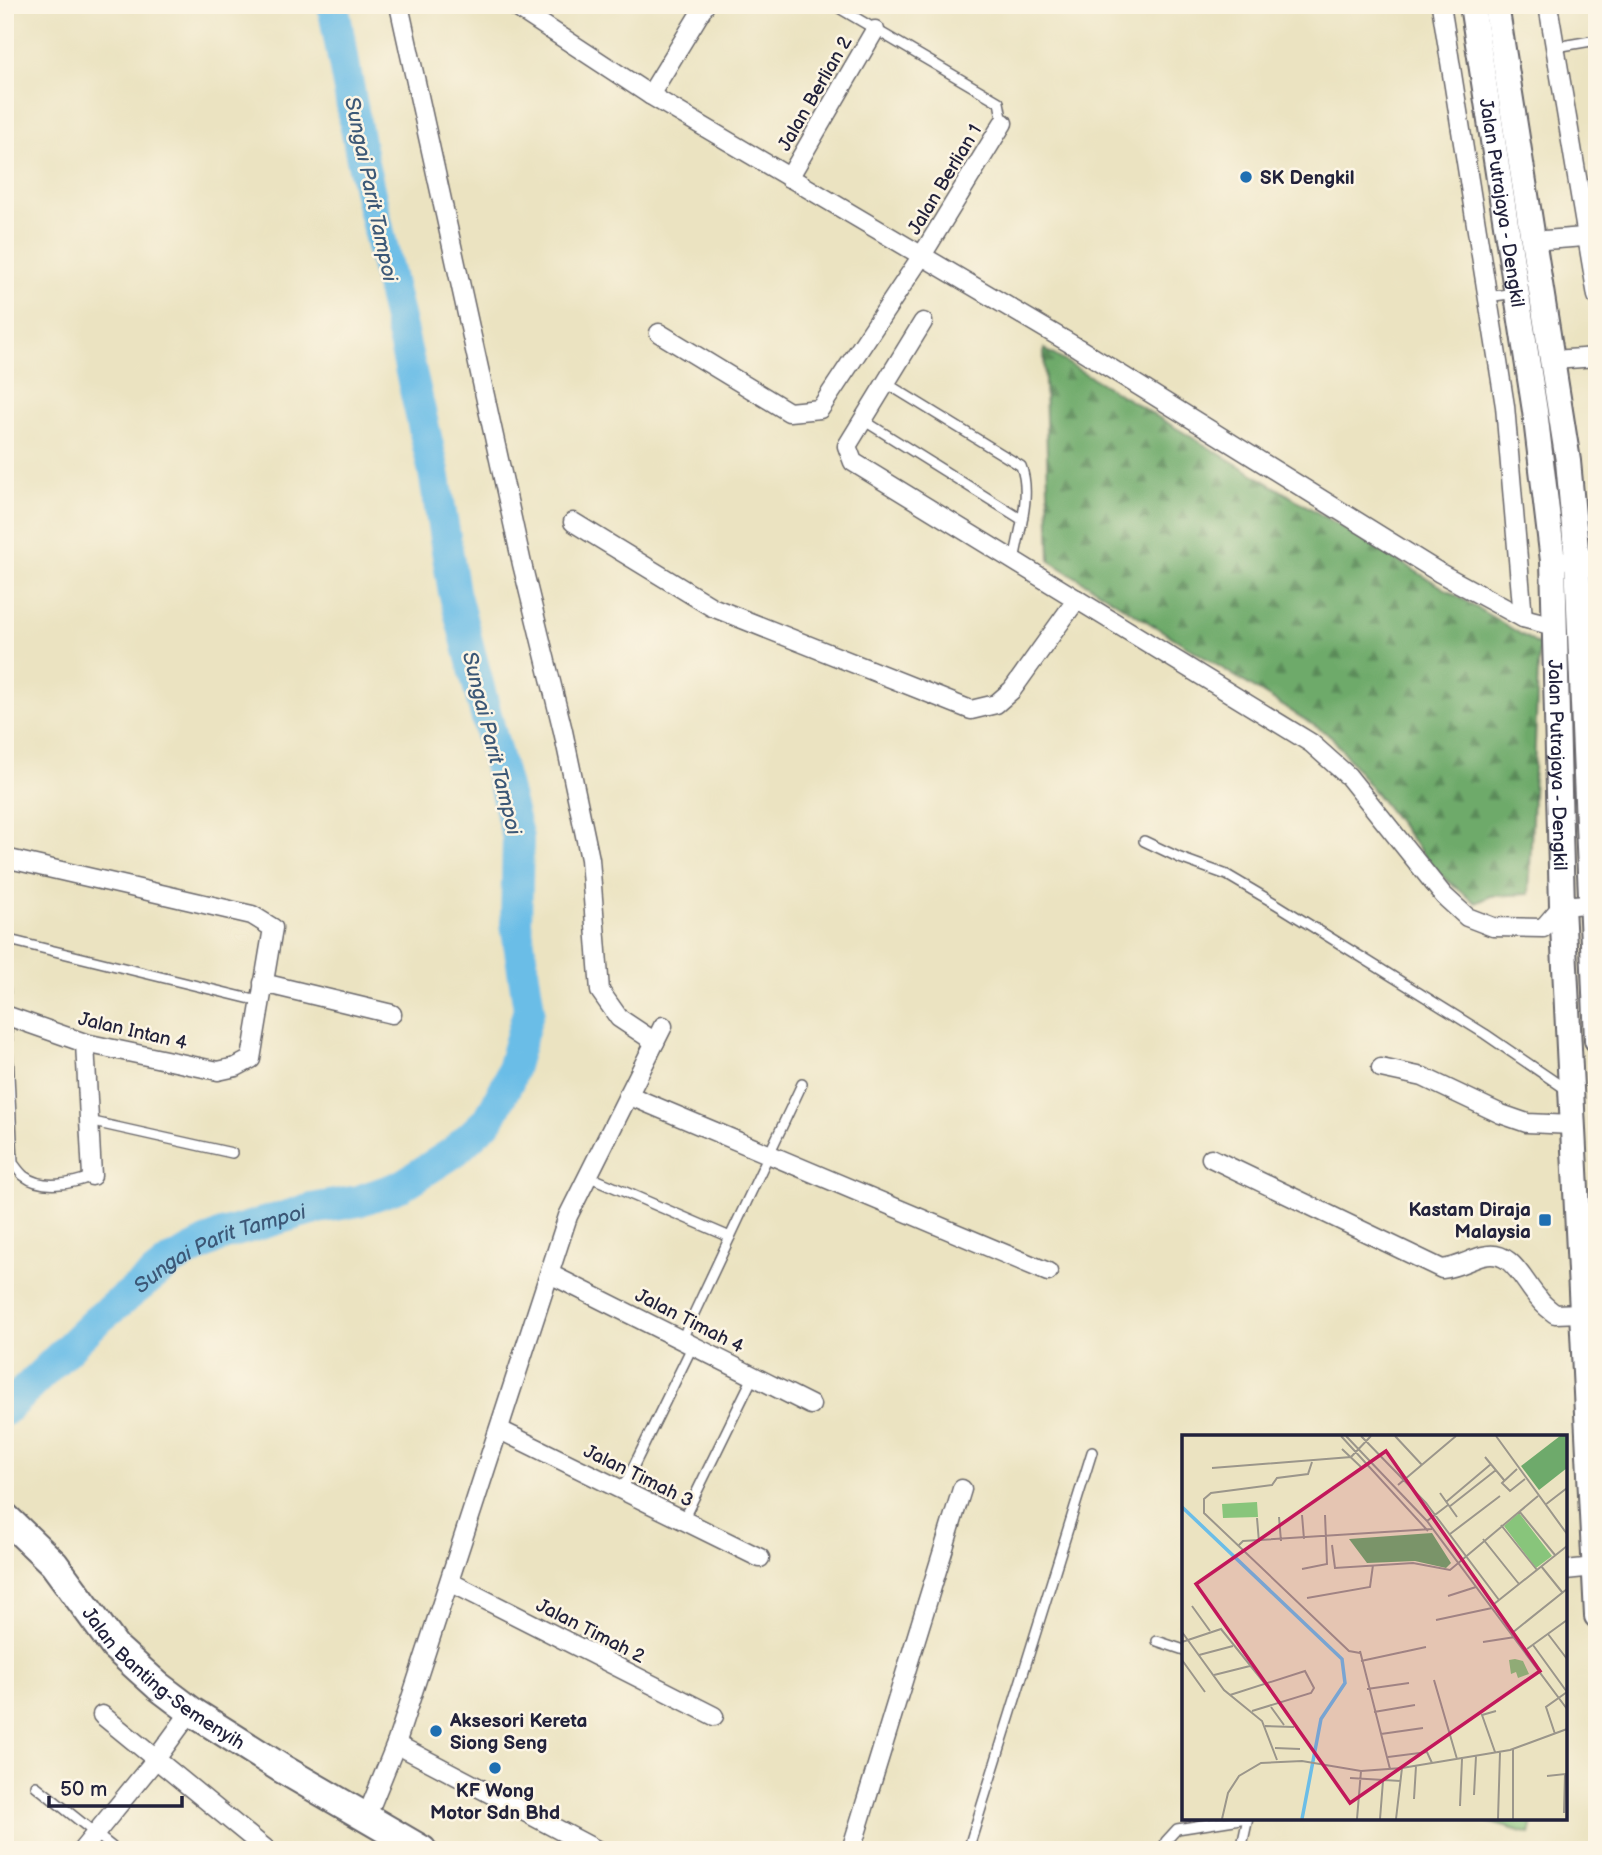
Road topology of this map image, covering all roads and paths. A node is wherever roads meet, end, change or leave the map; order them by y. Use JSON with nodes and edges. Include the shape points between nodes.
{"nodes":[{"id":1,"x":399,"y":5,"type":"edge"},
{"id":2,"x":705,"y":5,"type":"edge"},
{"id":3,"x":834,"y":5,"type":"edge"},
{"id":4,"x":1441,"y":5,"type":"edge"},
{"id":5,"x":1496,"y":5,"type":"edge"},
{"id":6,"x":1548,"y":5,"type":"edge"},
{"id":7,"x":518,"y":7,"type":"edge"},
{"id":8,"x":1474,"y":15,"type":"edge"},
{"id":9,"x":1445,"y":29,"type":"junction"},
{"id":10,"x":875,"y":30,"type":"junction"},
{"id":11,"x":1597,"y":40,"type":"edge"},
{"id":12,"x":1556,"y":47,"type":"junction"},
{"id":13,"x":650,"y":95,"type":"junction"},
{"id":14,"x":1003,"y":123,"type":"joint"},
{"id":15,"x":789,"y":178,"type":"junction"},
{"id":16,"x":1591,"y":236,"type":"edge"},
{"id":17,"x":1532,"y":241,"type":"junction"},
{"id":18,"x":922,"y":257,"type":"junction"},
{"id":19,"x":1517,"y":293,"type":"junction"},
{"id":20,"x":1597,"y":296,"type":"edge"},
{"id":21,"x":1487,"y":297,"type":"junction"},
{"id":22,"x":923,"y":322,"type":"dead end"},
{"id":23,"x":659,"y":333,"type":"dead end"},
{"id":24,"x":1597,"y":357,"type":"edge"},
{"id":25,"x":1553,"y":360,"type":"junction"},
{"id":26,"x":886,"y":383,"type":"junction"},
{"id":27,"x":863,"y":420,"type":"junction"},
{"id":28,"x":1021,"y":519,"type":"junction"},
{"id":29,"x":573,"y":522,"type":"dead end"},
{"id":30,"x":1576,"y":560,"type":"edge"},
{"id":31,"x":1014,"y":561,"type":"junction"},
{"id":32,"x":1077,"y":599,"type":"junction"},
{"id":33,"x":1523,"y":618,"type":"junction"},
{"id":34,"x":1554,"y":626,"type":"junction"},
{"id":35,"x":1144,"y":841,"type":"dead end"},
{"id":36,"x":5,"y":858,"type":"edge"},
{"id":37,"x":1594,"y":903,"type":"edge"},
{"id":38,"x":1562,"y":906,"type":"junction"},
{"id":39,"x":5,"y":939,"type":"edge"},
{"id":40,"x":5,"y":986,"type":"edge"},
{"id":41,"x":261,"y":992,"type":"junction"},
{"id":42,"x":392,"y":1014,"type":"dead end"},
{"id":43,"x":6,"y":1015,"type":"edge"},
{"id":44,"x":1597,"y":1040,"type":"edge"},
{"id":45,"x":85,"y":1043,"type":"junction"},
{"id":46,"x":1381,"y":1068,"type":"dead end"},
{"id":47,"x":802,"y":1084,"type":"dead end"},
{"id":48,"x":1572,"y":1093,"type":"junction"},
{"id":49,"x":628,"y":1095,"type":"junction"},
{"id":50,"x":89,"y":1121,"type":"junction"},
{"id":51,"x":1573,"y":1125,"type":"junction"},
{"id":52,"x":232,"y":1153,"type":"dead end"},
{"id":53,"x":770,"y":1155,"type":"junction"},
{"id":54,"x":1211,"y":1158,"type":"dead end"},
{"id":55,"x":92,"y":1176,"type":"joint"},
{"id":56,"x":588,"y":1176,"type":"junction"},
{"id":57,"x":730,"y":1237,"type":"junction"},
{"id":58,"x":1048,"y":1272,"type":"dead end"},
{"id":59,"x":550,"y":1274,"type":"junction"},
{"id":60,"x":1581,"y":1313,"type":"junction"},
{"id":61,"x":687,"y":1342,"type":"junction"},
{"id":62,"x":754,"y":1375,"type":"junction"},
{"id":63,"x":811,"y":1405,"type":"dead end"},
{"id":64,"x":500,"y":1430,"type":"junction"},
{"id":65,"x":1092,"y":1452,"type":"dead end"},
{"id":66,"x":962,"y":1489,"type":"dead end"},
{"id":67,"x":622,"y":1490,"type":"junction"},
{"id":68,"x":5,"y":1517,"type":"edge"},
{"id":69,"x":682,"y":1520,"type":"junction"},
{"id":70,"x":1595,"y":1532,"type":"edge"},
{"id":71,"x":761,"y":1558,"type":"dead end"},
{"id":72,"x":1595,"y":1567,"type":"junction"},
{"id":73,"x":1567,"y":1570,"type":"edge"},
{"id":74,"x":450,"y":1582,"type":"junction"},
{"id":75,"x":1597,"y":1616,"type":"edge"},
{"id":76,"x":1157,"y":1641,"type":"dead end"},
{"id":77,"x":1182,"y":1649,"type":"edge"},
{"id":78,"x":191,"y":1711,"type":"junction"},
{"id":79,"x":102,"y":1715,"type":"dead end"},
{"id":80,"x":714,"y":1716,"type":"dead end"},
{"id":81,"x":396,"y":1744,"type":"junction"},
{"id":82,"x":156,"y":1759,"type":"junction"},
{"id":83,"x":36,"y":1786,"type":"dead end"},
{"id":84,"x":366,"y":1818,"type":"junction"},
{"id":85,"x":1234,"y":1820,"type":"edge"},
{"id":86,"x":1247,"y":1820,"type":"edge"},
{"id":87,"x":95,"y":1833,"type":"junction"},
{"id":88,"x":82,"y":1850,"type":"edge"},
{"id":89,"x":117,"y":1850,"type":"edge"},
{"id":90,"x":267,"y":1850,"type":"edge"},
{"id":91,"x":422,"y":1850,"type":"edge"},
{"id":92,"x":597,"y":1850,"type":"edge"},
{"id":93,"x":851,"y":1850,"type":"edge"},
{"id":94,"x":968,"y":1850,"type":"edge"},
{"id":95,"x":1163,"y":1850,"type":"edge"},
{"id":96,"x":1241,"y":1850,"type":"edge"}],
"edges":[{"from":1,"to":49,"type":"street","via":[[590,859],[600,991],[619,1018],[659,1034]]},
{"from":2,"to":13,"type":"street"},
{"from":3,"to":10,"type":"lane"},
{"from":4,"to":9,"type":"street"},
{"from":5,"to":17,"type":"main road","name":"Jalan Putrajaya - Dengkil"},
{"from":6,"to":12,"type":"street"},
{"from":7,"to":13,"type":"street"},
{"from":8,"to":9,"type":"street"},
{"from":8,"to":19,"type":"main road","name":"Jalan Putrajaya - Dengkil"},
{"from":9,"to":21,"type":"street"},
{"from":10,"to":14,"type":"lane","via":[[999,102]]},
{"from":10,"to":15,"type":"street","name":"Jalan Berlian 2"},
{"from":11,"to":12,"type":"lane"},
{"from":12,"to":16,"type":"street"},
{"from":13,"to":15,"type":"street"},
{"from":14,"to":18,"type":"street","name":"Jalan Berlian 1"},
{"from":15,"to":18,"type":"street"},
{"from":16,"to":17,"type":"street"},
{"from":16,"to":20,"type":"street"},
{"from":17,"to":25,"type":"main road","name":"Jalan Putrajaya - Dengkil"},
{"from":18,"to":23,"type":"street","name":"Jalan Berlian 1","via":[[820,409],[789,412]]},
{"from":18,"to":33,"type":"street","via":[[1078,348],[1440,573]]},
{"from":19,"to":21,"type":"lane"},
{"from":19,"to":30,"type":"main road","name":"Jalan Putrajaya - Dengkil","via":[[1535,411]]},
{"from":21,"to":33,"type":"street","via":[[1504,406]]},
{"from":22,"to":26,"type":"street"},
{"from":24,"to":25,"type":"street"},
{"from":25,"to":30,"type":"main road","name":"Jalan Putrajaya - Dengkil","via":[[1569,461]]},
{"from":26,"to":27,"type":"street"},
{"from":26,"to":28,"type":"lane","via":[[1021,466],[1025,476]]},
{"from":27,"to":28,"type":"lane"},
{"from":27,"to":31,"type":"street","via":[[847,446],[853,462]]},
{"from":28,"to":31,"type":"lane"},
{"from":29,"to":32,"type":"street","via":[[712,607],[971,710],[996,704],[1012,691]]},
{"from":30,"to":34,"type":"main road","name":"Jalan Putrajaya - Dengkil"},
{"from":30,"to":37,"type":"main road","name":"Jalan Putrajaya - Dengkil"},
{"from":31,"to":32,"type":"street"},
{"from":32,"to":38,"type":"street","via":[[1311,743],[1348,776],[1444,896],[1467,917],[1493,927],[1543,928]]},
{"from":33,"to":34,"type":"street"},
{"from":34,"to":38,"type":"main road","name":"Jalan Putrajaya - Dengkil"},
{"from":35,"to":48,"type":"lane","via":[[1227,875]]},
{"from":36,"to":41,"type":"street","via":[[252,915],[273,928]]},
{"from":37,"to":38,"type":"street"},
{"from":37,"to":44,"type":"main road","name":"Jalan Putrajaya - Dengkil"},
{"from":38,"to":48,"type":"main road","name":"Jalan Putrajaya - Dengkil"},
{"from":39,"to":41,"type":"lane"},
{"from":40,"to":43,"type":"lane"},
{"from":41,"to":42,"type":"street"},
{"from":41,"to":45,"type":"street","name":"Jalan Intan 4","via":[[251,1059],[236,1067],[218,1071]]},
{"from":43,"to":45,"type":"street","name":"Jalan Intan 4"},
{"from":43,"to":55,"type":"lane","via":[[13,1163],[25,1177],[47,1184],[75,1183]]},
{"from":45,"to":50,"type":"street"},
{"from":46,"to":51,"type":"street","via":[[1423,1077],[1527,1123]]},
{"from":47,"to":53,"type":"lane"},
{"from":48,"to":51,"type":"main road","name":"Jalan Putrajaya - Dengkil"},
{"from":49,"to":53,"type":"street"},
{"from":49,"to":56,"type":"street"},
{"from":50,"to":52,"type":"lane"},
{"from":50,"to":55,"type":"street"},
{"from":51,"to":60,"type":"main road","name":"Jalan Putrajaya - Dengkil"},
{"from":53,"to":57,"type":"lane"},
{"from":53,"to":58,"type":"street"},
{"from":54,"to":60,"type":"street","via":[[1442,1269],[1496,1254],[1510,1261],[1555,1314]]},
{"from":56,"to":57,"type":"lane"},
{"from":56,"to":59,"type":"street","via":[[568,1216]]},
{"from":57,"to":61,"type":"lane"},
{"from":59,"to":61,"type":"street","name":"Jalan Timah 4"},
{"from":59,"to":64,"type":"street"},
{"from":60,"to":70,"type":"main road","name":"Jalan Putrajaya - Dengkil"},
{"from":61,"to":62,"type":"street","name":"Jalan Timah 4"},
{"from":61,"to":67,"type":"lane"},
{"from":62,"to":63,"type":"street","name":"Jalan Timah 4"},
{"from":62,"to":69,"type":"lane"},
{"from":64,"to":67,"type":"street","name":"Jalan Timah 3"},
{"from":64,"to":74,"type":"street"},
{"from":65,"to":94,"type":"lane"},
{"from":66,"to":93,"type":"street"},
{"from":67,"to":69,"type":"street","name":"Jalan Timah 3"},
{"from":68,"to":78,"type":"main road","name":"Jalan Banting-Semenyih","via":[[54,1564],[116,1647]]},
{"from":69,"to":71,"type":"street","name":"Jalan Timah 3"},
{"from":70,"to":72,"type":"main road","name":"Jalan Putrajaya - Dengkil"},
{"from":72,"to":73,"type":"street"},
{"from":72,"to":75,"type":"main road","name":"Jalan Putrajaya - Dengkil"},
{"from":74,"to":80,"type":"street","name":"Jalan Timah 2"},
{"from":74,"to":81,"type":"street"},
{"from":76,"to":77,"type":"lane"},
{"from":78,"to":82,"type":"street"},
{"from":78,"to":84,"type":"main road","name":"Jalan Banting-Semenyih"},
{"from":79,"to":82,"type":"street"},
{"from":81,"to":84,"type":"street"},
{"from":81,"to":92,"type":"street"},
{"from":82,"to":87,"type":"street"},
{"from":82,"to":90,"type":"street"},
{"from":83,"to":87,"type":"lane"},
{"from":84,"to":91,"type":"main road","name":"Jalan Banting-Semenyih"},
{"from":85,"to":95,"type":"lane","via":[[1177,1829]]},
{"from":86,"to":96,"type":"lane"},
{"from":87,"to":88,"type":"street"},
{"from":87,"to":89,"type":"lane"}]}
